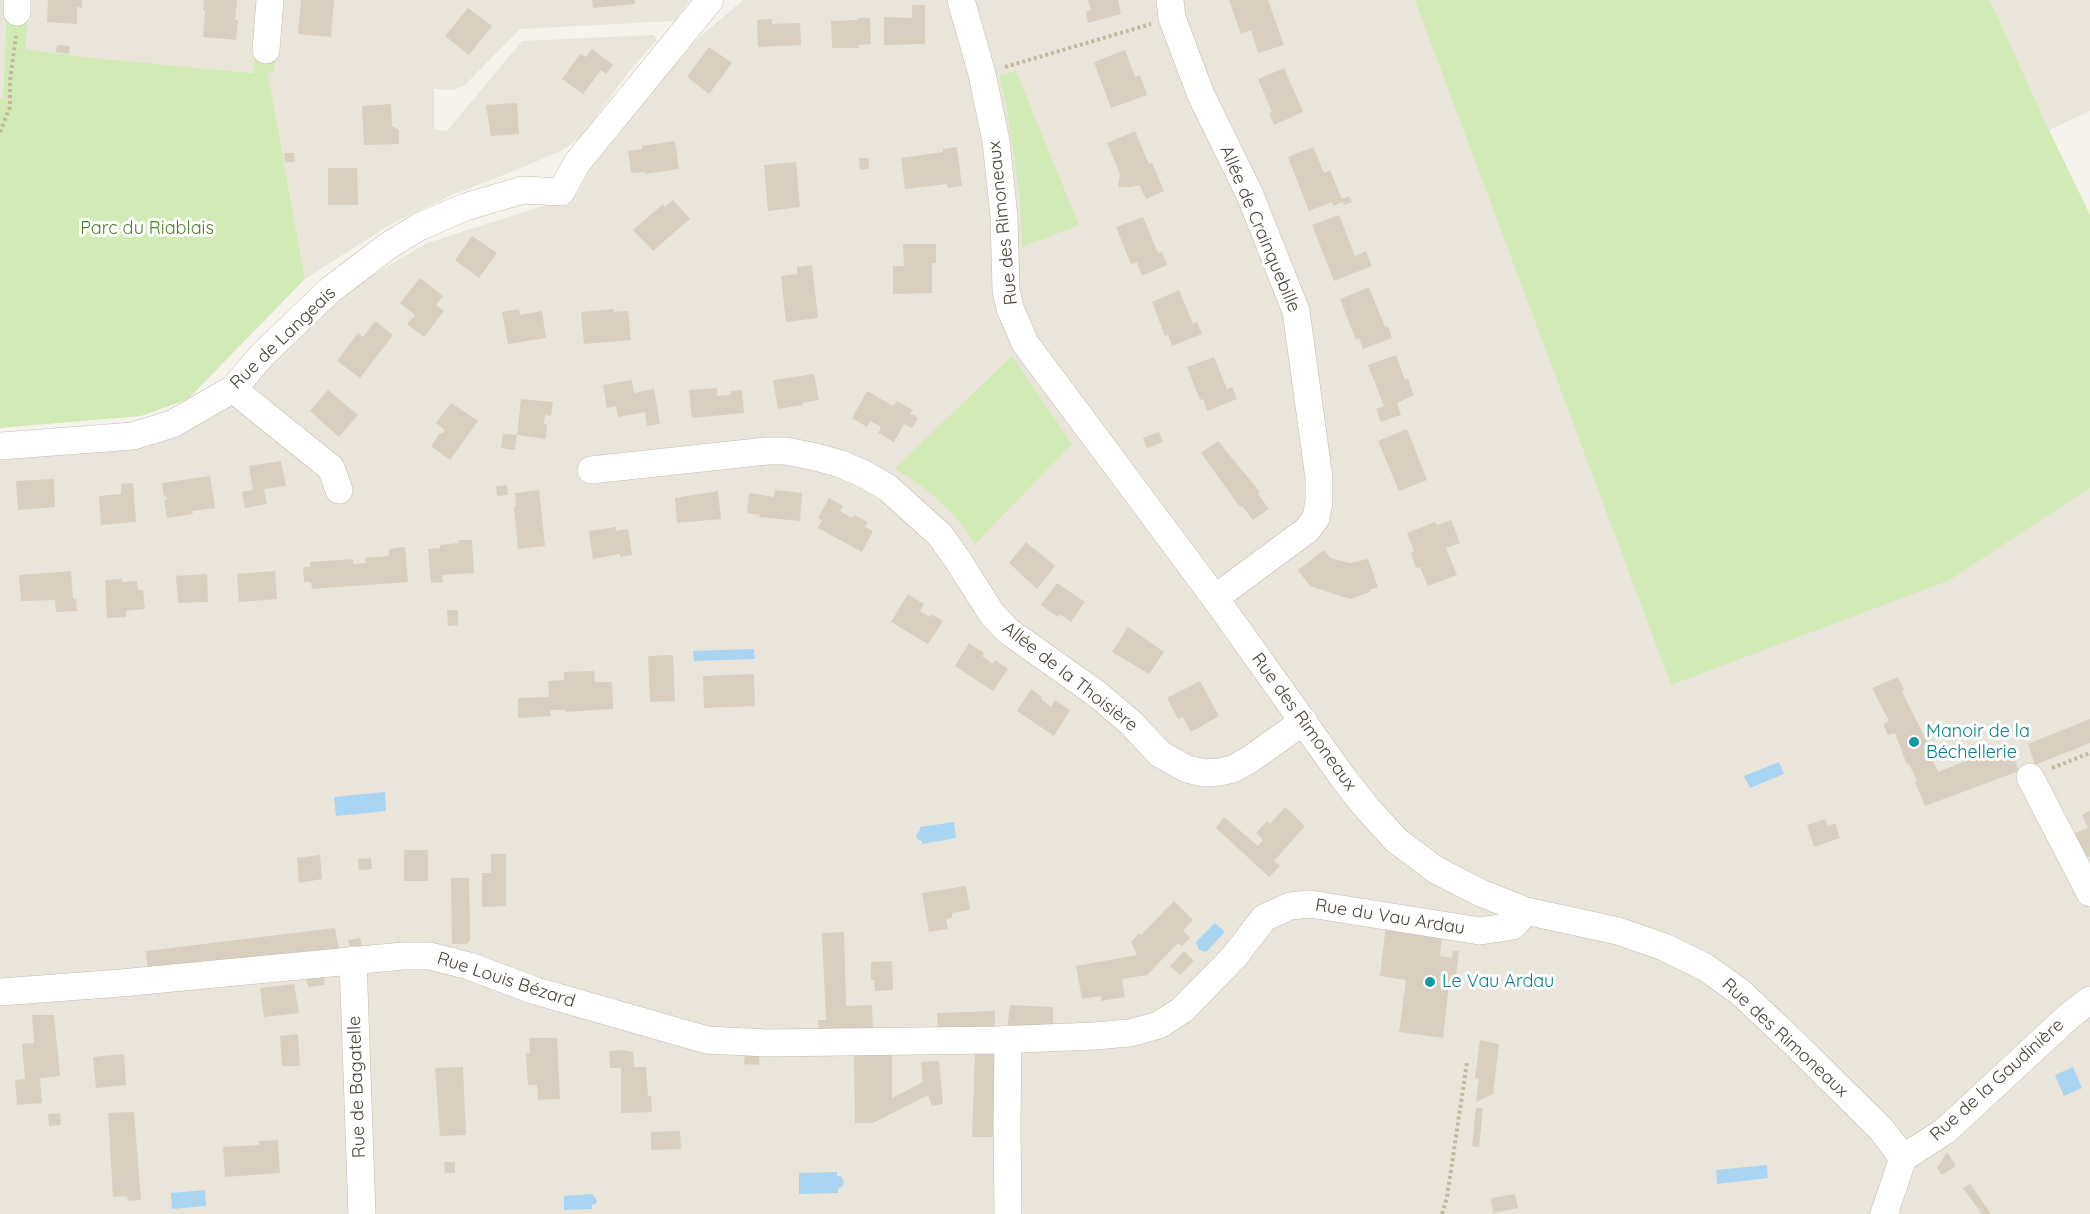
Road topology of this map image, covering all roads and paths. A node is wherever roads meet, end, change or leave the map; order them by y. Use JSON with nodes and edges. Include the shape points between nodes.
{"nodes":[{"id":1,"x":270,"y":0,"type":"edge"},
{"id":2,"x":710,"y":0,"type":"edge"},
{"id":3,"x":961,"y":0,"type":"edge"},
{"id":4,"x":17,"y":6,"type":"edge"},
{"id":5,"x":1171,"y":9,"type":"edge"},
{"id":6,"x":266,"y":50,"type":"dead end"},
{"id":7,"x":982,"y":74,"type":"junction"},
{"id":8,"x":0,"y":132,"type":"edge"},
{"id":9,"x":233,"y":389,"type":"junction"},
{"id":10,"x":0,"y":446,"type":"edge"},
{"id":11,"x":591,"y":470,"type":"dead end"},
{"id":12,"x":339,"y":490,"type":"dead end"},
{"id":13,"x":1215,"y":598,"type":"junction"},
{"id":14,"x":1304,"y":721,"type":"junction"},
{"id":15,"x":2090,"y":753,"type":"edge"},
{"id":16,"x":2030,"y":777,"type":"joint"},
{"id":17,"x":2090,"y":893,"type":"edge"},
{"id":18,"x":1526,"y":911,"type":"junction"},
{"id":19,"x":353,"y":960,"type":"junction"},
{"id":20,"x":0,"y":992,"type":"edge"},
{"id":21,"x":2090,"y":1000,"type":"edge"},
{"id":22,"x":1008,"y":1039,"type":"junction"},
{"id":23,"x":1467,"y":1062,"type":"dead end"},
{"id":24,"x":1903,"y":1158,"type":"junction"},
{"id":25,"x":362,"y":1214,"type":"edge"},
{"id":26,"x":1008,"y":1214,"type":"edge"},
{"id":27,"x":1442,"y":1214,"type":"edge"},
{"id":28,"x":1884,"y":1214,"type":"edge"}],
"edges":[{"from":1,"to":6,"type":"street"},
{"from":2,"to":9,"type":"street","name":"Rue de Langeais","via":[[577,163],[561,192],[523,190],[465,207],[388,246],[330,290],[262,355]]},
{"from":3,"to":7,"type":"street","name":"Rue des Rimoneaux"},
{"from":4,"to":8,"type":"path","via":[[10,107]]},
{"from":5,"to":7,"type":"path"},
{"from":5,"to":13,"type":"street","name":"Allée de Crainquebille","via":[[1201,96],[1250,195],[1296,310],[1320,478],[1316,518],[1307,530]]},
{"from":7,"to":13,"type":"street","name":"Rue des Rimoneaux","via":[[1002,187],[1006,290],[1025,343]]},
{"from":9,"to":10,"type":"street","name":"Rue de Langeais","via":[[172,424],[133,436]]},
{"from":9,"to":12,"type":"street","via":[[331,468]]},
{"from":11,"to":14,"type":"street","name":"Allée de la Thoisière","via":[[766,451],[786,451],[841,464],[888,488],[940,535],[992,614],[1008,631],[1097,694],[1160,754],[1187,770],[1204,773],[1233,769]]},
{"from":13,"to":14,"type":"street","name":"Rue des Rimoneaux"},
{"from":14,"to":18,"type":"street","name":"Rue des Rimoneaux","via":[[1344,780],[1396,840],[1436,870]]},
{"from":15,"to":16,"type":"path"},
{"from":16,"to":17,"type":"street"},
{"from":18,"to":22,"type":"street","name":"Rue du Vau Ardau","via":[[1513,926],[1480,931],[1310,904],[1290,906],[1264,918],[1234,957],[1182,1010],[1159,1025],[1130,1033]]},
{"from":18,"to":24,"type":"street","name":"Rue des Rimoneaux","via":[[1618,931],[1705,967],[1740,992],[1794,1042],[1881,1129]]},
{"from":19,"to":20,"type":"street","name":"Rue Louis Bézard"},
{"from":19,"to":22,"type":"street","name":"Rue Louis Bézard","via":[[430,956],[707,1040],[767,1043]]},
{"from":19,"to":25,"type":"street","name":"Rue de Bagatelle"},
{"from":21,"to":24,"type":"street","name":"Rue de la Gaudinière","via":[[1945,1131]]},
{"from":22,"to":26,"type":"street"},
{"from":23,"to":27,"type":"path"},
{"from":24,"to":28,"type":"street"}]}
